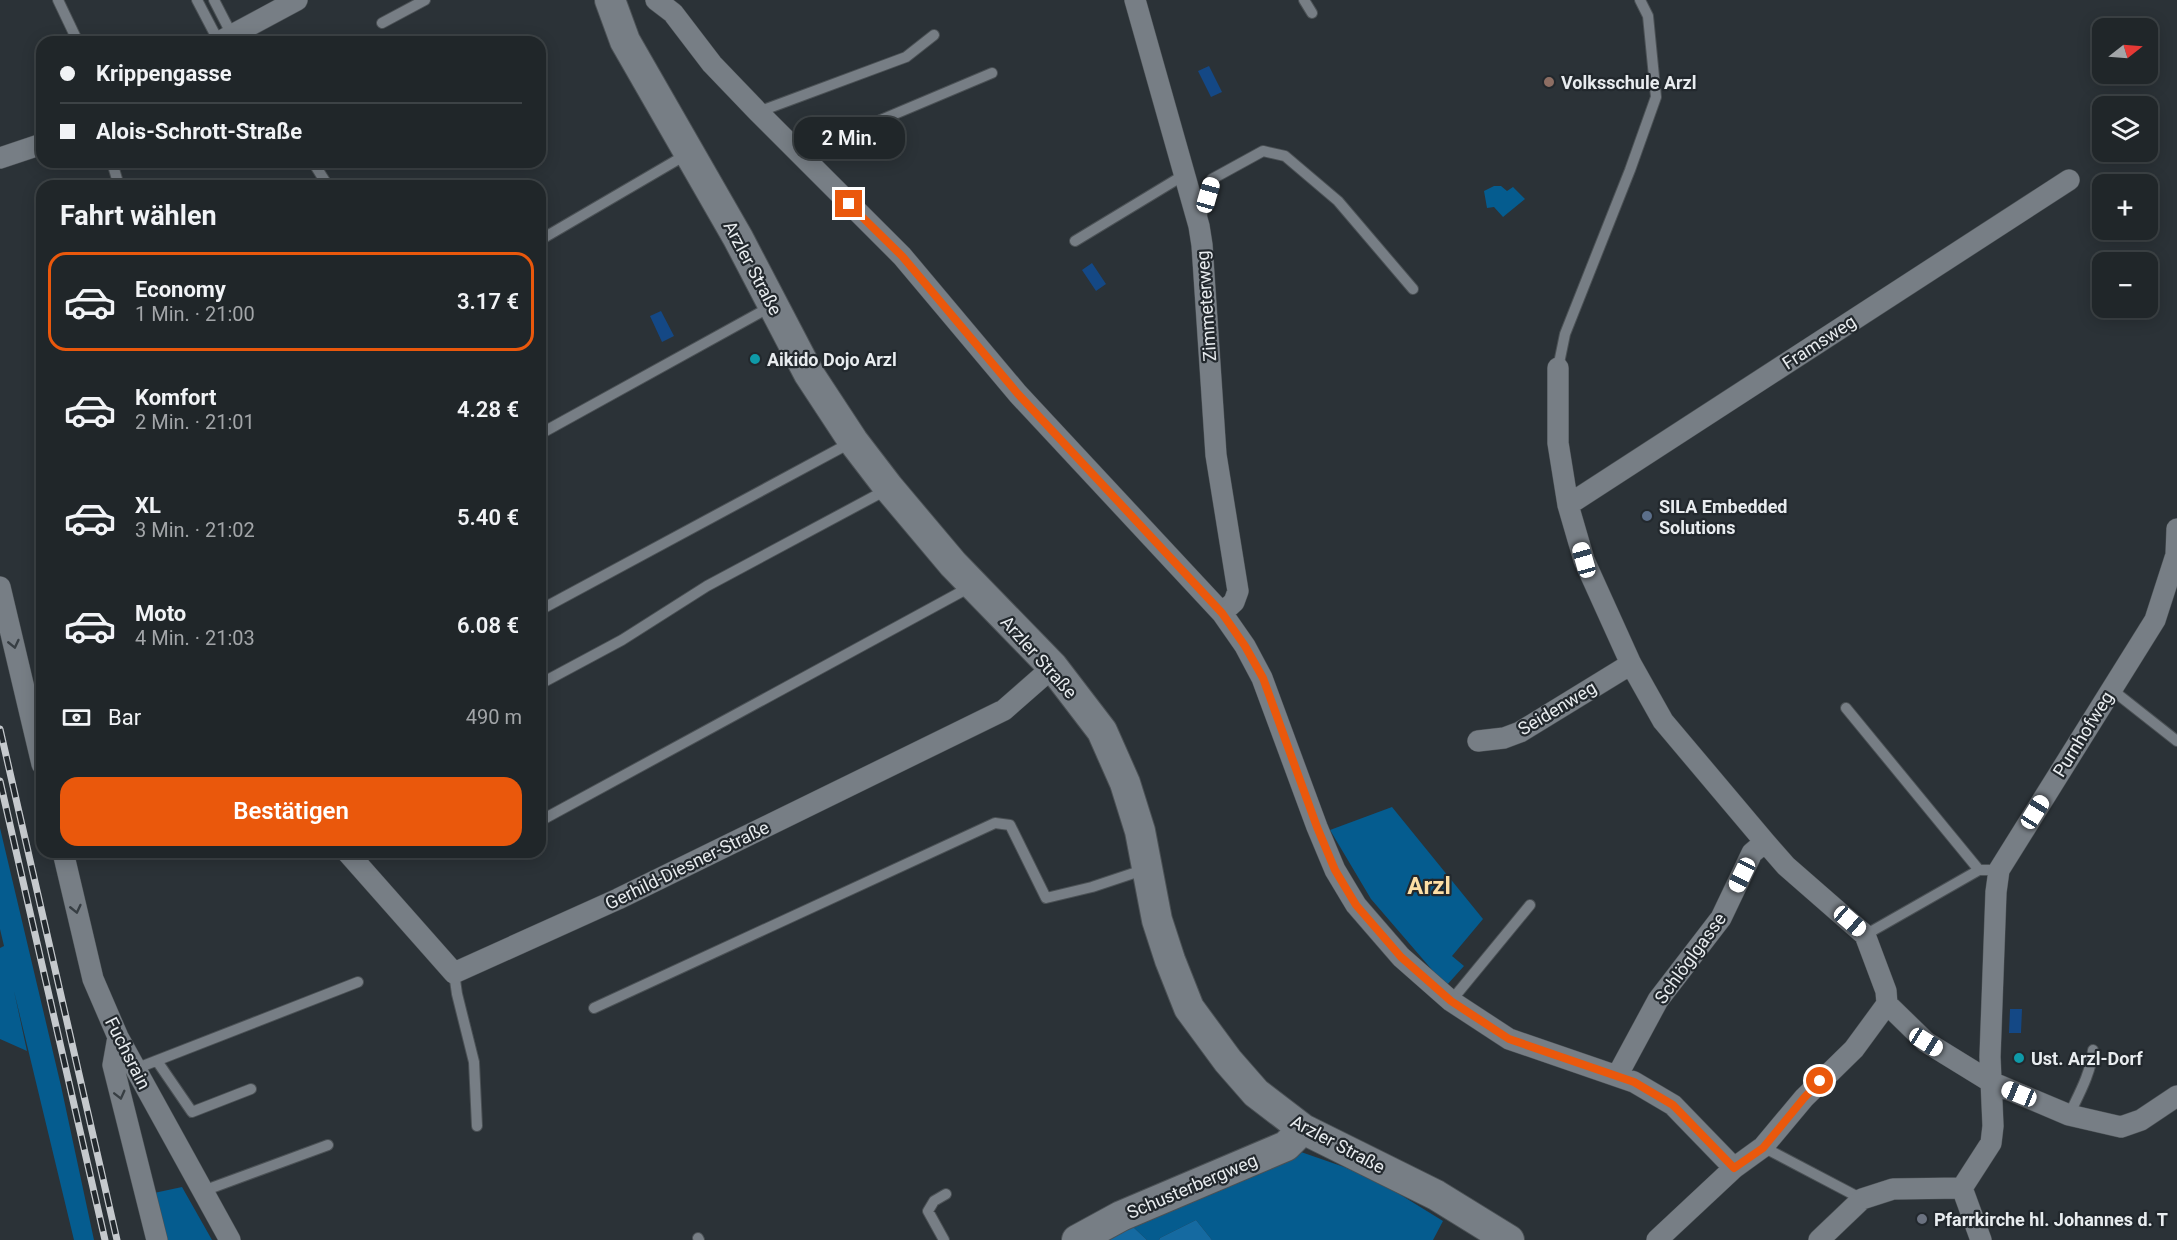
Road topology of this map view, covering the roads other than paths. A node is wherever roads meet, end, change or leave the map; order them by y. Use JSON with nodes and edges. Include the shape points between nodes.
{"nodes":[{"id":1,"x":58,"y":0,"type":"edge"},
{"id":2,"x":197,"y":0,"type":"edge"},
{"id":3,"x":214,"y":0,"type":"edge"},
{"id":4,"x":297,"y":0,"type":"edge"},
{"id":5,"x":425,"y":0,"type":"edge"},
{"id":6,"x":610,"y":0,"type":"edge"},
{"id":7,"x":656,"y":0,"type":"edge"},
{"id":8,"x":1135,"y":0,"type":"edge"},
{"id":9,"x":1304,"y":0,"type":"edge"},
{"id":10,"x":1641,"y":0,"type":"edge"},
{"id":11,"x":1312,"y":13,"type":"dead end"},
{"id":12,"x":382,"y":23,"type":"dead end"},
{"id":13,"x":934,"y":35,"type":"dead end"},
{"id":14,"x":75,"y":36,"type":"edge"},
{"id":15,"x":224,"y":36,"type":"edge"},
{"id":16,"x":226,"y":36,"type":"edge"},
{"id":17,"x":234,"y":36,"type":"edge"},
{"id":18,"x":992,"y":73,"type":"dead end"},
{"id":19,"x":758,"y":112,"type":"junction"},
{"id":20,"x":36,"y":146,"type":"edge"},
{"id":21,"x":689,"y":153,"type":"junction"},
{"id":22,"x":800,"y":154,"type":"junction"},
{"id":23,"x":0,"y":158,"type":"edge"},
{"id":24,"x":1184,"y":175,"type":"junction"},
{"id":25,"x":2069,"y":180,"type":"dead end"},
{"id":26,"x":1199,"y":226,"type":"junction"},
{"id":27,"x":546,"y":236,"type":"edge"},
{"id":28,"x":1075,"y":241,"type":"dead end"},
{"id":29,"x":1413,"y":289,"type":"dead end"},
{"id":30,"x":772,"y":305,"type":"junction"},
{"id":31,"x":1558,"y":368,"type":"joint"},
{"id":32,"x":546,"y":431,"type":"edge"},
{"id":33,"x":853,"y":441,"type":"junction"},
{"id":34,"x":889,"y":488,"type":"junction"},
{"id":35,"x":1568,"y":505,"type":"junction"},
{"id":36,"x":2177,"y":529,"type":"edge"},
{"id":37,"x":2173,"y":577,"type":"edge"},
{"id":38,"x":972,"y":586,"type":"junction"},
{"id":39,"x":0,"y":587,"type":"edge"},
{"id":40,"x":546,"y":607,"type":"edge"},
{"id":41,"x":1222,"y":613,"type":"junction"},
{"id":42,"x":1631,"y":664,"type":"junction"},
{"id":43,"x":1053,"y":667,"type":"junction"},
{"id":44,"x":546,"y":681,"type":"edge"},
{"id":45,"x":2111,"y":689,"type":"junction"},
{"id":46,"x":1846,"y":708,"type":"dead end"},
{"id":47,"x":36,"y":739,"type":"edge"},
{"id":48,"x":1478,"y":741,"type":"dead end"},
{"id":49,"x":2177,"y":741,"type":"edge"},
{"id":50,"x":546,"y":818,"type":"edge"},
{"id":51,"x":1765,"y":842,"type":"junction"},
{"id":52,"x":64,"y":858,"type":"edge"},
{"id":53,"x":352,"y":858,"type":"edge"},
{"id":54,"x":1146,"y":869,"type":"junction"},
{"id":55,"x":1989,"y":870,"type":"junction"},
{"id":56,"x":1530,"y":904,"type":"dead end"},
{"id":57,"x":1866,"y":935,"type":"junction"},
{"id":58,"x":454,"y":973,"type":"junction"},
{"id":59,"x":358,"y":982,"type":"dead end"},
{"id":60,"x":1451,"y":1001,"type":"junction"},
{"id":61,"x":1887,"y":1004,"type":"junction"},
{"id":62,"x":594,"y":1008,"type":"dead end"},
{"id":63,"x":118,"y":1037,"type":"junction"},
{"id":64,"x":2093,"y":1050,"type":"dead end"},
{"id":65,"x":157,"y":1061,"type":"junction"},
{"id":66,"x":135,"y":1069,"type":"junction"},
{"id":67,"x":1617,"y":1076,"type":"junction"},
{"id":68,"x":1991,"y":1082,"type":"junction"},
{"id":69,"x":251,"y":1089,"type":"dead end"},
{"id":70,"x":2177,"y":1096,"type":"edge"},
{"id":71,"x":2069,"y":1115,"type":"junction"},
{"id":72,"x":477,"y":1126,"type":"dead end"},
{"id":73,"x":1303,"y":1129,"type":"junction"},
{"id":74,"x":328,"y":1145,"type":"dead end"},
{"id":75,"x":1763,"y":1148,"type":"junction"},
{"id":76,"x":1734,"y":1168,"type":"junction"},
{"id":77,"x":1962,"y":1188,"type":"junction"},
{"id":78,"x":203,"y":1191,"type":"junction"},
{"id":79,"x":946,"y":1194,"type":"dead end"},
{"id":80,"x":1862,"y":1198,"type":"junction"},
{"id":81,"x":157,"y":1240,"type":"edge"},
{"id":82,"x":230,"y":1240,"type":"edge"},
{"id":83,"x":944,"y":1240,"type":"edge"},
{"id":84,"x":1077,"y":1240,"type":"edge"},
{"id":85,"x":1509,"y":1240,"type":"edge"},
{"id":86,"x":1657,"y":1240,"type":"edge"},
{"id":87,"x":1819,"y":1240,"type":"edge"},
{"id":88,"x":1981,"y":1240,"type":"edge"}],
"edges":[{"from":1,"to":14,"type":"lane"},
{"from":2,"to":15,"type":"lane"},
{"from":3,"to":16,"type":"lane"},
{"from":4,"to":17,"type":"street"},
{"from":5,"to":12,"type":"lane"},
{"from":6,"to":21,"type":"main road","name":"Arzler Straße","via":[[625,41]]},
{"from":7,"to":19,"type":"street","via":[[673,13],[712,64]]},
{"from":8,"to":24,"type":"street","name":"Zimmeterweg"},
{"from":9,"to":11,"type":"lane"},
{"from":10,"to":31,"type":"lane","via":[[1648,16],[1656,97],[1565,334]]},
{"from":13,"to":19,"type":"lane","via":[[906,57]]},
{"from":18,"to":22,"type":"lane"},
{"from":19,"to":22,"type":"street"},
{"from":20,"to":23,"type":"street"},
{"from":21,"to":27,"type":"lane"},
{"from":21,"to":30,"type":"main road","name":"Arzler Straße"},
{"from":22,"to":41,"type":"street","via":[[902,256],[1018,394]]},
{"from":24,"to":26,"type":"street","name":"Zimmeterweg"},
{"from":24,"to":28,"type":"lane"},
{"from":25,"to":35,"type":"street","name":"Framsweg"},
{"from":26,"to":29,"type":"lane","via":[[1212,179],[1263,151],[1285,156],[1338,201]]},
{"from":26,"to":41,"type":"street","name":"Zimmeterweg","via":[[1216,455],[1238,591],[1234,602]]},
{"from":30,"to":32,"type":"lane"},
{"from":30,"to":33,"type":"main road","name":"Arzler Straße","via":[[809,374]]},
{"from":31,"to":35,"type":"street","via":[[1558,443]]},
{"from":33,"to":34,"type":"main road","name":"Arzler Straße"},
{"from":33,"to":40,"type":"lane"},
{"from":34,"to":38,"type":"main road","name":"Arzler Straße"},
{"from":34,"to":44,"type":"lane","via":[[707,586],[622,640]]},
{"from":35,"to":42,"type":"street","via":[[1584,560]]},
{"from":36,"to":37,"type":"street","name":"Purnhofweg"},
{"from":37,"to":45,"type":"street","name":"Purnhofweg","via":[[2155,620]]},
{"from":38,"to":43,"type":"main road","name":"Arzler Straße"},
{"from":38,"to":50,"type":"lane"},
{"from":39,"to":47,"type":"street","one_way":true},
{"from":41,"to":60,"type":"street","via":[[1263,678],[1335,870],[1356,905],[1401,957]]},
{"from":42,"to":48,"type":"street","name":"Seidenweg","via":[[1520,732]]},
{"from":42,"to":51,"type":"street","via":[[1663,721]]},
{"from":43,"to":54,"type":"main road","name":"Arzler Straße","via":[[1102,731],[1125,783],[1140,831]]},
{"from":43,"to":58,"type":"street","name":"Gerhild-Diesner-Straße","via":[[1004,710],[618,899]]},
{"from":45,"to":49,"type":"lane"},
{"from":45,"to":55,"type":"street","name":"Purnhofweg"},
{"from":46,"to":55,"type":"lane"},
{"from":51,"to":57,"type":"street","via":[[1786,866]]},
{"from":51,"to":67,"type":"street","name":"Schlöglgasse","via":[[1752,853],[1721,918],[1658,1000]]},
{"from":52,"to":63,"type":"street","name":"Fuchsrain","one_way":true,"via":[[93,979]]},
{"from":53,"to":58,"type":"street"},
{"from":54,"to":62,"type":"lane","via":[[1046,898],[1010,825],[995,823]]},
{"from":54,"to":73,"type":"main road","name":"Arzler Straße","via":[[1157,920],[1190,1008],[1256,1093]]},
{"from":55,"to":57,"type":"lane"},
{"from":55,"to":68,"type":"street","name":"Purnhofweg","via":[[1996,892]]},
{"from":56,"to":60,"type":"lane"},
{"from":57,"to":61,"type":"street"},
{"from":58,"to":72,"type":"lane","via":[[474,1062]]},
{"from":59,"to":65,"type":"lane"},
{"from":60,"to":67,"type":"street","via":[[1509,1039]]},
{"from":61,"to":68,"type":"street","via":[[1926,1042]]},
{"from":61,"to":75,"type":"street","via":[[1854,1049],[1804,1098]]},
{"from":63,"to":66,"type":"street","name":"Fuchsrain"},
{"from":63,"to":81,"type":"street","one_way":true,"via":[[113,1065]]},
{"from":64,"to":71,"type":"lane"},
{"from":65,"to":66,"type":"lane"},
{"from":65,"to":69,"type":"lane","via":[[192,1112]]},
{"from":66,"to":78,"type":"street","name":"Fuchsrain"},
{"from":67,"to":76,"type":"street","via":[[1673,1105]]},
{"from":68,"to":71,"type":"street"},
{"from":68,"to":77,"type":"street","name":"Purnhofweg","via":[[1991,1143]]},
{"from":70,"to":71,"type":"street","via":[[2141,1120],[2121,1127]]},
{"from":73,"to":84,"type":"main road","name":"Schusterbergweg","via":[[1286,1146],[1120,1216]]},
{"from":73,"to":85,"type":"main road","name":"Arzler Straße","via":[[1436,1195]]},
{"from":74,"to":78,"type":"lane"},
{"from":75,"to":76,"type":"street"},
{"from":75,"to":80,"type":"lane"},
{"from":76,"to":86,"type":"street"},
{"from":77,"to":80,"type":"street","via":[[1893,1189]]},
{"from":77,"to":88,"type":"street"},
{"from":78,"to":82,"type":"street","name":"Fuchsrain"},
{"from":79,"to":83,"type":"lane","via":[[934,1201],[928,1212]]},
{"from":80,"to":87,"type":"street"}]}
